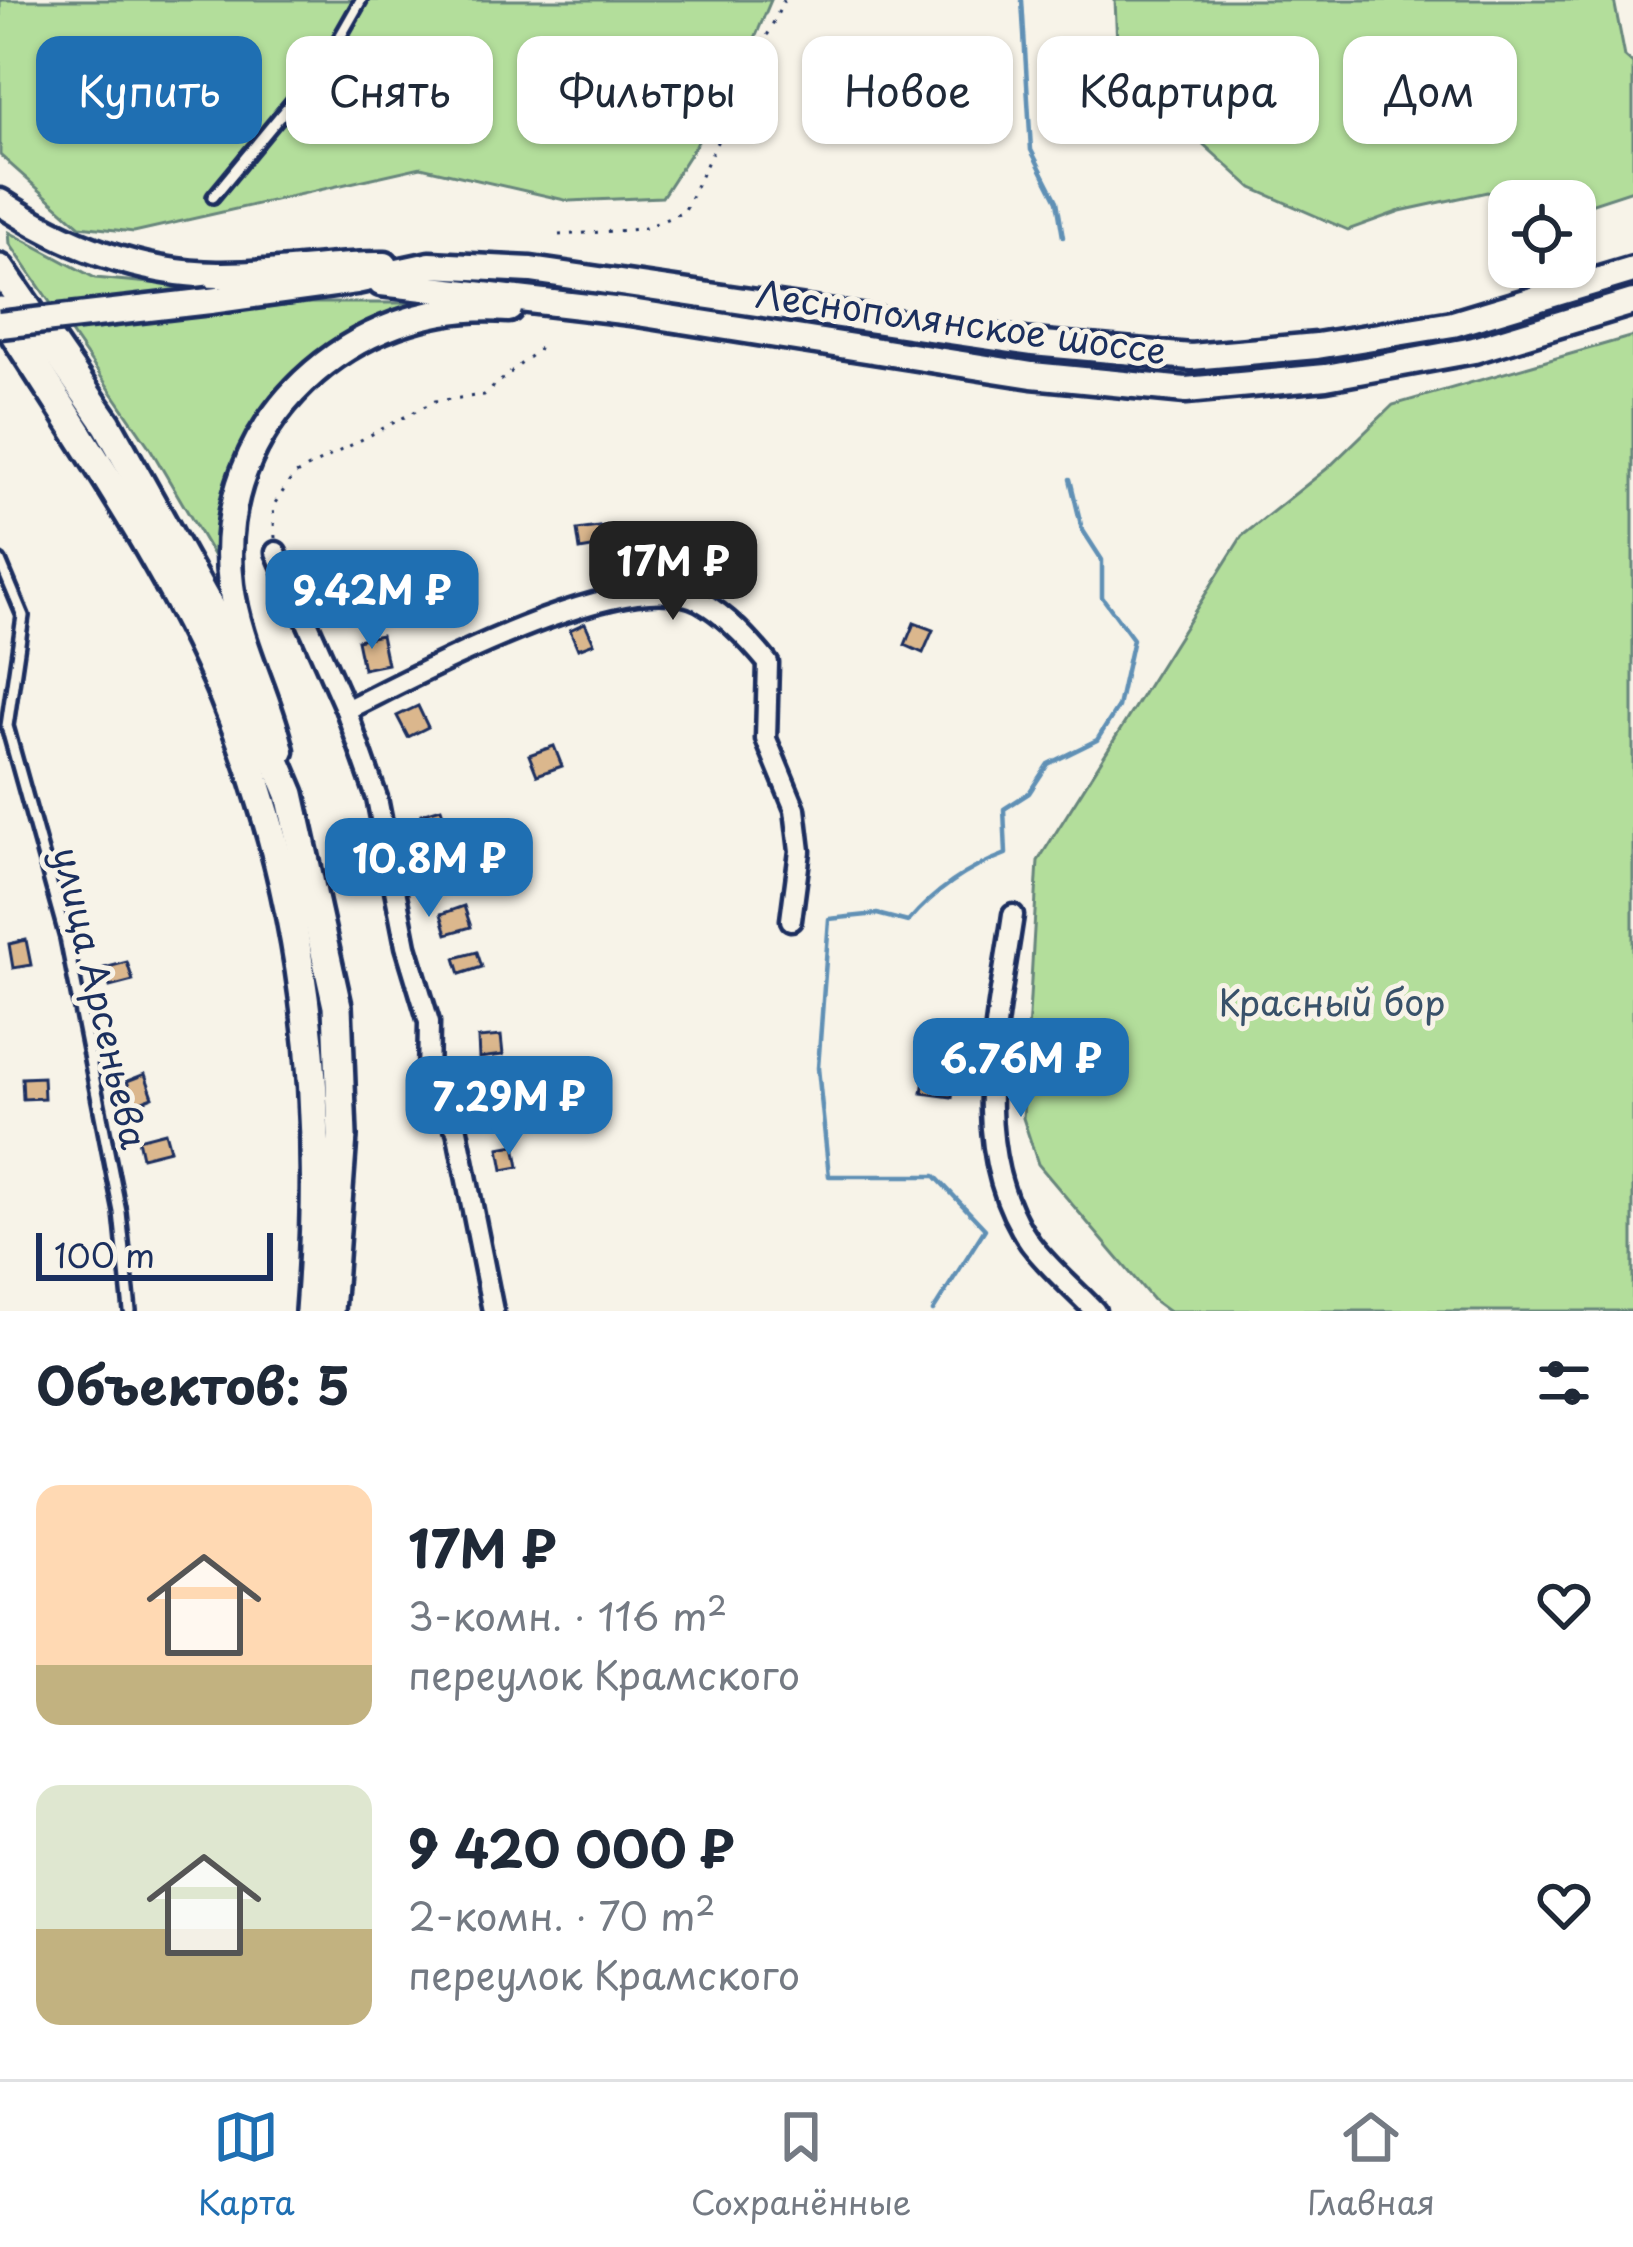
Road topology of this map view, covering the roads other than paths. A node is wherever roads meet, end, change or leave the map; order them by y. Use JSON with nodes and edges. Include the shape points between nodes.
{"nodes":[{"id":1,"x":361,"y":0,"type":"edge"},
{"id":2,"x":213,"y":197,"type":"dead end"},
{"id":3,"x":0,"y":202,"type":"edge"},
{"id":4,"x":430,"y":265,"type":"junction"},
{"id":5,"x":0,"y":269,"type":"edge"},
{"id":6,"x":1633,"y":270,"type":"edge"},
{"id":7,"x":356,"y":281,"type":"junction"},
{"id":8,"x":1633,"y":302,"type":"edge"},
{"id":9,"x":0,"y":310,"type":"edge"},
{"id":10,"x":632,"y":312,"type":"junction"},
{"id":11,"x":0,"y":325,"type":"edge"},
{"id":12,"x":276,"y":552,"type":"road end"},
{"id":13,"x":0,"y":561,"type":"edge"},
{"id":14,"x":346,"y":710,"type":"junction"},
{"id":15,"x":290,"y":794,"type":"junction"},
{"id":16,"x":1013,"y":915,"type":"dead end"},
{"id":17,"x":791,"y":920,"type":"dead end"},
{"id":18,"x":130,"y":1311,"type":"edge"},
{"id":19,"x":310,"y":1311,"type":"edge"},
{"id":20,"x":329,"y":1311,"type":"edge"},
{"id":21,"x":493,"y":1311,"type":"edge"},
{"id":22,"x":1094,"y":1311,"type":"edge"}],
"edges":[{"from":1,"to":2,"type":"lane","via":[[328,58]]},
{"from":3,"to":4,"type":"main road","via":[[116,260],[180,272]]},
{"from":4,"to":6,"type":"main road","name":"Леснополянское шоссе","via":[[531,270],[1032,343],[1191,357],[1453,324]]},
{"from":4,"to":7,"type":"main road"},
{"from":5,"to":15,"type":"main road","via":[[107,424],[217,621]]},
{"from":7,"to":10,"type":"main road"},
{"from":7,"to":11,"type":"main road","bridge":true},
{"from":8,"to":10,"type":"main road","name":"Леснополянское шоссе","via":[[1474,350],[1326,377],[1186,390],[1012,372]]},
{"from":9,"to":19,"type":"main road","via":[[169,585],[224,695],[272,834],[301,952],[315,1078],[319,1172]]},
{"from":10,"to":15,"type":"main road","via":[[451,310],[376,332],[314,367],[259,434],[232,509],[231,585]]},
{"from":12,"to":14,"type":"street"},
{"from":13,"to":18,"type":"lane","name":"улица Арсеньева","via":[[23,616],[7,726],[66,938],[120,1212]]},
{"from":14,"to":17,"type":"street","via":[[580,606],[644,593],[697,598],[768,663],[766,739],[795,808],[800,851]]},
{"from":14,"to":21,"type":"street","via":[[376,798],[429,1022],[428,1086],[457,1130]]},
{"from":15,"to":20,"type":"main road","via":[[338,1006],[342,1136]]},
{"from":16,"to":22,"type":"street","via":[[989,1080],[1001,1188],[1030,1243]]}]}
